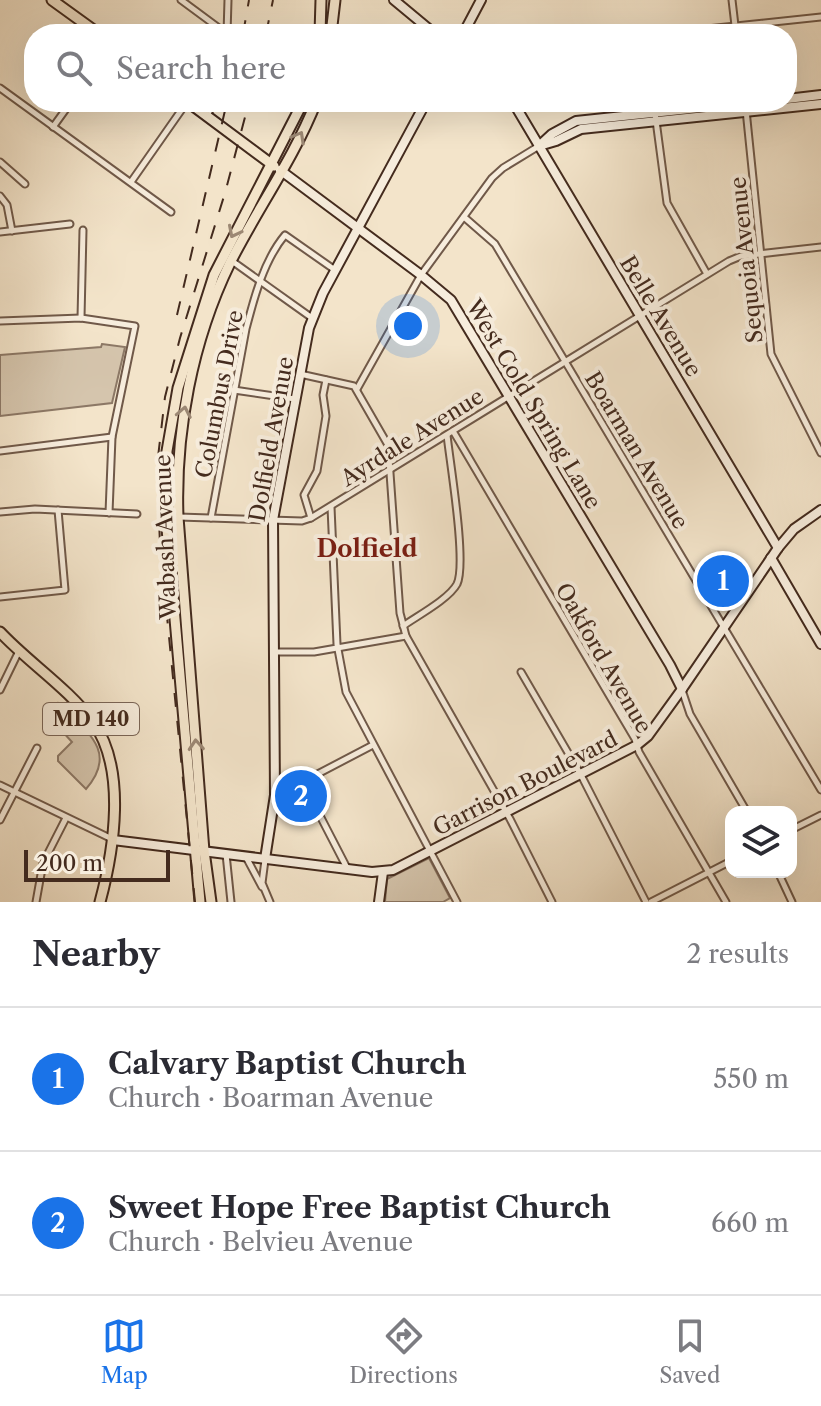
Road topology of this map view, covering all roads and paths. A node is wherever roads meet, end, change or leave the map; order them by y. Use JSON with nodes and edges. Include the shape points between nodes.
{"nodes":[{"id":1,"x":52,"y":0,"type":"edge"},
{"id":2,"x":181,"y":0,"type":"edge"},
{"id":3,"x":228,"y":0,"type":"edge"},
{"id":4,"x":321,"y":0,"type":"edge"},
{"id":5,"x":335,"y":0,"type":"edge"},
{"id":6,"x":394,"y":0,"type":"edge"},
{"id":7,"x":481,"y":0,"type":"edge"},
{"id":8,"x":732,"y":0,"type":"edge"},
{"id":9,"x":821,"y":17,"type":"edge"},
{"id":10,"x":85,"y":24,"type":"edge"},
{"id":11,"x":213,"y":24,"type":"edge"},
{"id":12,"x":227,"y":24,"type":"edge"},
{"id":13,"x":320,"y":24,"type":"edge"},
{"id":14,"x":332,"y":24,"type":"edge"},
{"id":15,"x":423,"y":24,"type":"edge"},
{"id":16,"x":468,"y":24,"type":"edge"},
{"id":17,"x":735,"y":24,"type":"edge"},
{"id":18,"x":754,"y":24,"type":"edge"},
{"id":19,"x":0,"y":88,"type":"edge"},
{"id":20,"x":821,"y":95,"type":"edge"},
{"id":21,"x":797,"y":98,"type":"edge"},
{"id":22,"x":821,"y":104,"type":"edge"},
{"id":23,"x":797,"y":105,"type":"edge"},
{"id":24,"x":24,"y":106,"type":"edge"},
{"id":25,"x":33,"y":112,"type":"edge"},
{"id":26,"x":64,"y":112,"type":"edge"},
{"id":27,"x":181,"y":112,"type":"edge"},
{"id":28,"x":202,"y":112,"type":"edge"},
{"id":29,"x":208,"y":112,"type":"edge"},
{"id":30,"x":298,"y":112,"type":"edge"},
{"id":31,"x":311,"y":112,"type":"edge"},
{"id":32,"x":420,"y":112,"type":"edge"},
{"id":33,"x":519,"y":112,"type":"edge"},
{"id":34,"x":695,"y":112,"type":"edge"},
{"id":35,"x":745,"y":112,"type":"edge"},
{"id":36,"x":206,"y":115,"type":"junction"},
{"id":37,"x":655,"y":117,"type":"junction"},
{"id":38,"x":53,"y":127,"type":"junction"},
{"id":39,"x":539,"y":146,"type":"junction"},
{"id":40,"x":0,"y":162,"type":"edge"},
{"id":41,"x":271,"y":164,"type":"junction"},
{"id":42,"x":280,"y":170,"type":"junction"},
{"id":43,"x":131,"y":182,"type":"junction"},
{"id":44,"x":25,"y":184,"type":"dead end"},
{"id":45,"x":0,"y":196,"type":"edge"},
{"id":46,"x":171,"y":212,"type":"dead end"},
{"id":47,"x":464,"y":217,"type":"junction"},
{"id":48,"x":70,"y":224,"type":"dead end"},
{"id":49,"x":357,"y":227,"type":"junction"},
{"id":50,"x":83,"y":230,"type":"dead end"},
{"id":51,"x":12,"y":231,"type":"junction"},
{"id":52,"x":0,"y":232,"type":"edge"},
{"id":53,"x":821,"y":247,"type":"edge"},
{"id":54,"x":760,"y":253,"type":"junction"},
{"id":55,"x":232,"y":261,"type":"junction"},
{"id":56,"x":335,"y":270,"type":"junction"},
{"id":57,"x":707,"y":274,"type":"junction"},
{"id":58,"x":421,"y":275,"type":"junction"},
{"id":59,"x":261,"y":281,"type":"junction"},
{"id":60,"x":640,"y":315,"type":"junction"},
{"id":61,"x":81,"y":318,"type":"junction"},
{"id":62,"x":312,"y":318,"type":"junction"},
{"id":63,"x":0,"y":321,"type":"edge"},
{"id":64,"x":566,"y":361,"type":"junction"},
{"id":65,"x":299,"y":374,"type":"junction"},
{"id":66,"x":326,"y":380,"type":"junction"},
{"id":67,"x":357,"y":389,"type":"junction"},
{"id":68,"x":234,"y":390,"type":"junction"},
{"id":69,"x":509,"y":396,"type":"junction"},
{"id":70,"x":295,"y":399,"type":"junction"},
{"id":71,"x":450,"y":433,"type":"junction"},
{"id":72,"x":112,"y":437,"type":"junction"},
{"id":73,"x":0,"y":451,"type":"edge"},
{"id":74,"x":821,"y":453,"type":"edge"},
{"id":75,"x":391,"y":469,"type":"junction"},
{"id":76,"x":331,"y":506,"type":"junction"},
{"id":77,"x":58,"y":510,"type":"junction"},
{"id":78,"x":821,"y":510,"type":"edge"},
{"id":79,"x":0,"y":512,"type":"edge"},
{"id":80,"x":109,"y":513,"type":"junction"},
{"id":81,"x":137,"y":514,"type":"dead end"},
{"id":82,"x":166,"y":517,"type":"junction"},
{"id":83,"x":178,"y":517,"type":"junction"},
{"id":84,"x":211,"y":518,"type":"junction"},
{"id":85,"x":311,"y":518,"type":"junction"},
{"id":86,"x":273,"y":520,"type":"junction"},
{"id":87,"x":778,"y":548,"type":"junction"},
{"id":88,"x":771,"y":558,"type":"junction"},
{"id":89,"x":0,"y":597,"type":"edge"},
{"id":90,"x":403,"y":626,"type":"junction"},
{"id":91,"x":724,"y":626,"type":"junction"},
{"id":92,"x":0,"y":632,"type":"edge"},
{"id":93,"x":406,"y":636,"type":"junction"},
{"id":94,"x":821,"y":644,"type":"edge"},
{"id":95,"x":339,"y":648,"type":"junction"},
{"id":96,"x":19,"y":651,"type":"junction"},
{"id":97,"x":274,"y":652,"type":"junction"},
{"id":98,"x":190,"y":670,"type":"junction"},
{"id":99,"x":178,"y":671,"type":"junction"},
{"id":100,"x":521,"y":672,"type":"dead end"},
{"id":101,"x":682,"y":689,"type":"junction"},
{"id":102,"x":0,"y":690,"type":"edge"},
{"id":103,"x":373,"y":745,"type":"junction"},
{"id":104,"x":637,"y":745,"type":"junction"},
{"id":105,"x":37,"y":748,"type":"dead end"},
{"id":106,"x":581,"y":775,"type":"junction"},
{"id":107,"x":275,"y":779,"type":"junction"},
{"id":108,"x":301,"y":779,"type":"junction"},
{"id":109,"x":0,"y":785,"type":"edge"},
{"id":110,"x":821,"y":790,"type":"edge"},
{"id":111,"x":14,"y":792,"type":"junction"},
{"id":112,"x":744,"y":806,"type":"edge"},
{"id":113,"x":505,"y":813,"type":"junction"},
{"id":114,"x":821,"y":815,"type":"edge"},
{"id":115,"x":66,"y":818,"type":"junction"},
{"id":116,"x":0,"y":820,"type":"edge"},
{"id":117,"x":797,"y":827,"type":"edge"},
{"id":118,"x":113,"y":840,"type":"junction"},
{"id":119,"x":199,"y":850,"type":"junction"},
{"id":120,"x":430,"y":851,"type":"junction"},
{"id":121,"x":226,"y":854,"type":"junction"},
{"id":122,"x":245,"y":856,"type":"junction"},
{"id":123,"x":265,"y":859,"type":"junction"},
{"id":124,"x":725,"y":864,"type":"edge"},
{"id":125,"x":347,"y":869,"type":"junction"},
{"id":126,"x":383,"y":872,"type":"junction"},
{"id":127,"x":709,"y":872,"type":"junction"},
{"id":128,"x":781,"y":878,"type":"edge"},
{"id":129,"x":264,"y":891,"type":"junction"},
{"id":130,"x":36,"y":902,"type":"edge"},
{"id":131,"x":100,"y":902,"type":"edge"},
{"id":132,"x":200,"y":902,"type":"edge"},
{"id":133,"x":211,"y":902,"type":"edge"},
{"id":134,"x":231,"y":902,"type":"edge"},
{"id":135,"x":270,"y":902,"type":"edge"},
{"id":136,"x":379,"y":902,"type":"edge"},
{"id":137,"x":457,"y":902,"type":"edge"},
{"id":138,"x":552,"y":902,"type":"edge"},
{"id":139,"x":649,"y":902,"type":"edge"},
{"id":140,"x":726,"y":902,"type":"edge"},
{"id":141,"x":792,"y":902,"type":"edge"}],
"edges":[{"from":1,"to":10,"type":"main road"},
{"from":2,"to":11,"type":"street"},
{"from":3,"to":12,"type":"street"},
{"from":4,"to":13,"type":"main road"},
{"from":5,"to":14,"type":"main road"},
{"from":6,"to":15,"type":"street"},
{"from":7,"to":16,"type":"street"},
{"from":8,"to":17,"type":"street"},
{"from":9,"to":18,"type":"street"},
{"from":19,"to":24,"type":"street"},
{"from":20,"to":21,"type":"street"},
{"from":22,"to":23,"type":"street"},
{"from":25,"to":38,"type":"street"},
{"from":26,"to":38,"type":"street"},
{"from":27,"to":43,"type":"street"},
{"from":28,"to":36,"type":"main road","name":"West Cold Spring Lane"},
{"from":29,"to":36,"type":"street"},
{"from":30,"to":41,"type":"main road","name":"Wabash Avenue"},
{"from":42,"to":31,"type":"main road","name":"Wabash Avenue","one_way":true},
{"from":32,"to":49,"type":"street","name":"Dolfield Avenue"},
{"from":33,"to":39,"type":"street","name":"Belle Avenue"},
{"from":34,"to":37,"type":"street"},
{"from":35,"to":54,"type":"street","name":"Sequoia Avenue"},
{"from":36,"to":41,"type":"main road","name":"West Cold Spring Lane"},
{"from":37,"to":39,"type":"street","via":[[578,125]]},
{"from":37,"to":57,"type":"street","via":[[667,203]]},
{"from":38,"to":43,"type":"street"},
{"from":39,"to":47,"type":"street","via":[[496,174]]},
{"from":39,"to":60,"type":"street","name":"Belle Avenue"},
{"from":40,"to":44,"type":"street"},
{"from":41,"to":42,"type":"main road","name":"West Cold Spring Lane"},
{"from":41,"to":82,"type":"main road","name":"Wabash Avenue","one_way":true,"via":[[219,265],[189,350],[167,451]]},
{"from":42,"to":49,"type":"street","name":"West Cold Spring Lane"},
{"from":42,"to":55,"type":"main road","name":"Wabash Avenue"},
{"from":43,"to":46,"type":"street"},
{"from":45,"to":51,"type":"street"},
{"from":47,"to":58,"type":"street"},
{"from":47,"to":64,"type":"street","name":"Boarman Avenue","via":[[493,240]]},
{"from":48,"to":51,"type":"street"},
{"from":49,"to":56,"type":"street","name":"Dolfield Avenue"},
{"from":49,"to":58,"type":"street","name":"West Cold Spring Lane"},
{"from":50,"to":61,"type":"street"},
{"from":51,"to":52,"type":"street"},
{"from":53,"to":54,"type":"street","name":"Ayrdale Avenue"},
{"from":54,"to":57,"type":"street","name":"Ayrdale Avenue","via":[[737,257]]},
{"from":54,"to":74,"type":"street","name":"Sequoia Avenue","via":[[771,354]]},
{"from":55,"to":59,"type":"street"},
{"from":83,"to":55,"type":"main road","name":"Wabash Avenue","one_way":true,"via":[[184,412],[206,326]]},
{"from":56,"to":59,"type":"street","name":"Columbus Drive","via":[[285,235]]},
{"from":56,"to":62,"type":"street","name":"Dolfield Avenue"},
{"from":57,"to":60,"type":"street","name":"Ayrdale Avenue"},
{"from":58,"to":67,"type":"street"},
{"from":58,"to":69,"type":"street","name":"West Cold Spring Lane","via":[[457,308]]},
{"from":59,"to":62,"type":"street"},
{"from":59,"to":68,"type":"street","name":"Columbus Drive"},
{"from":60,"to":64,"type":"street","name":"Ayrdale Avenue"},
{"from":60,"to":87,"type":"street","name":"Belle Avenue"},
{"from":61,"to":63,"type":"street"},
{"from":61,"to":72,"type":"street","via":[[135,326]]},
{"from":62,"to":65,"type":"street","name":"Dolfield Avenue"},
{"from":64,"to":69,"type":"street","name":"Ayrdale Avenue"},
{"from":64,"to":91,"type":"street","name":"Boarman Avenue"},
{"from":65,"to":66,"type":"street"},
{"from":65,"to":70,"type":"street","name":"Dolfield Avenue"},
{"from":66,"to":67,"type":"street"},
{"from":66,"to":85,"type":"street","via":[[317,471],[304,495]]},
{"from":67,"to":75,"type":"street","via":[[387,439]]},
{"from":68,"to":70,"type":"street"},
{"from":68,"to":84,"type":"street","name":"Columbus Drive"},
{"from":69,"to":71,"type":"street","name":"Ayrdale Avenue"},
{"from":69,"to":101,"type":"street","name":"West Cold Spring Lane"},
{"from":70,"to":86,"type":"street","name":"Dolfield Avenue"},
{"from":71,"to":75,"type":"street","name":"Ayrdale Avenue"},
{"from":71,"to":90,"type":"street","via":[[458,579],[449,593]]},
{"from":71,"to":104,"type":"street","name":"Oakford Avenue"},
{"from":72,"to":73,"type":"street"},
{"from":72,"to":80,"type":"street"},
{"from":75,"to":76,"type":"street","name":"Ayrdale Avenue"},
{"from":75,"to":90,"type":"street"},
{"from":76,"to":85,"type":"street","name":"Ayrdale Avenue"},
{"from":76,"to":95,"type":"street"},
{"from":77,"to":79,"type":"street"},
{"from":77,"to":80,"type":"street"},
{"from":77,"to":89,"type":"street","via":[[65,590]]},
{"from":78,"to":87,"type":"street","name":"Garrison Boulevard"},
{"from":80,"to":81,"type":"street"},
{"from":82,"to":83,"type":"street","name":"Ayrdale Avenue"},
{"from":82,"to":99,"type":"main road","name":"Wabash Avenue"},
{"from":83,"to":84,"type":"street","name":"Ayrdale Avenue"},
{"from":83,"to":98,"type":"main road","name":"Wabash Avenue"},
{"from":84,"to":86,"type":"street","name":"Ayrdale Avenue"},
{"from":85,"to":86,"type":"street","name":"Ayrdale Avenue"},
{"from":86,"to":97,"type":"street","name":"Dolfield Avenue"},
{"from":87,"to":88,"type":"street","name":"Garrison Boulevard"},
{"from":88,"to":91,"type":"street","name":"Garrison Boulevard"},
{"from":88,"to":94,"type":"street"},
{"from":90,"to":93,"type":"street"},
{"from":91,"to":101,"type":"street","name":"Garrison Boulevard"},
{"from":91,"to":110,"type":"street","name":"Boarman Avenue"},
{"from":92,"to":96,"type":"main road","number":"MD 140"},
{"from":93,"to":95,"type":"street"},
{"from":93,"to":113,"type":"street"},
{"from":95,"to":97,"type":"street"},
{"from":95,"to":103,"type":"street","via":[[346,692]]},
{"from":96,"to":102,"type":"street"},
{"from":96,"to":118,"type":"main road","number":"MD 140","via":[[86,714],[105,742],[112,773]]},
{"from":97,"to":107,"type":"street","name":"Dolfield Avenue"},
{"from":98,"to":99,"type":"main road"},
{"from":119,"to":98,"type":"main road","name":"Wabash Avenue","one_way":true},
{"from":99,"to":119,"type":"main road","name":"Wabash Avenue"},
{"from":100,"to":106,"type":"street"},
{"from":101,"to":104,"type":"street","name":"Garrison Boulevard"},
{"from":101,"to":112,"type":"street","name":"West Cold Spring Lane","via":[[690,714]]},
{"from":103,"to":108,"type":"street"},
{"from":103,"to":120,"type":"street"},
{"from":104,"to":106,"type":"street","name":"Garrison Boulevard"},
{"from":104,"to":127,"type":"street","name":"Oakford Avenue"},
{"from":105,"to":111,"type":"street"},
{"from":106,"to":113,"type":"street","name":"Garrison Boulevard"},
{"from":106,"to":139,"type":"street"},
{"from":107,"to":108,"type":"street"},
{"from":107,"to":123,"type":"street","name":"Dolfield Avenue"},
{"from":108,"to":125,"type":"street"},
{"from":109,"to":111,"type":"street"},
{"from":111,"to":115,"type":"street"},
{"from":111,"to":116,"type":"street"},
{"from":113,"to":120,"type":"street","name":"Garrison Boulevard"},
{"from":113,"to":138,"type":"street"},
{"from":114,"to":117,"type":"street"},
{"from":115,"to":118,"type":"street"},
{"from":115,"to":130,"type":"street","via":[[43,863]]},
{"from":118,"to":119,"type":"street","name":"Garrison Boulevard"},
{"from":118,"to":131,"type":"main road","number":"MD 140"},
{"from":119,"to":121,"type":"street","name":"Garrison Boulevard"},
{"from":119,"to":132,"type":"main road","name":"Wabash Avenue"},
{"from":119,"to":133,"type":"main road","name":"Wabash Avenue"},
{"from":120,"to":126,"type":"street","name":"Garrison Boulevard"},
{"from":120,"to":137,"type":"street"},
{"from":121,"to":122,"type":"street","name":"Garrison Boulevard"},
{"from":121,"to":134,"type":"street"},
{"from":122,"to":123,"type":"street","name":"Garrison Boulevard"},
{"from":122,"to":129,"type":"street"},
{"from":123,"to":125,"type":"street","name":"Garrison Boulevard"},
{"from":123,"to":129,"type":"street"},
{"from":124,"to":127,"type":"street"},
{"from":125,"to":126,"type":"street","name":"Garrison Boulevard"},
{"from":126,"to":136,"type":"street"},
{"from":127,"to":139,"type":"street"},
{"from":127,"to":140,"type":"street","name":"Oakford Avenue"},
{"from":128,"to":141,"type":"street"},
{"from":129,"to":135,"type":"street"}]}
